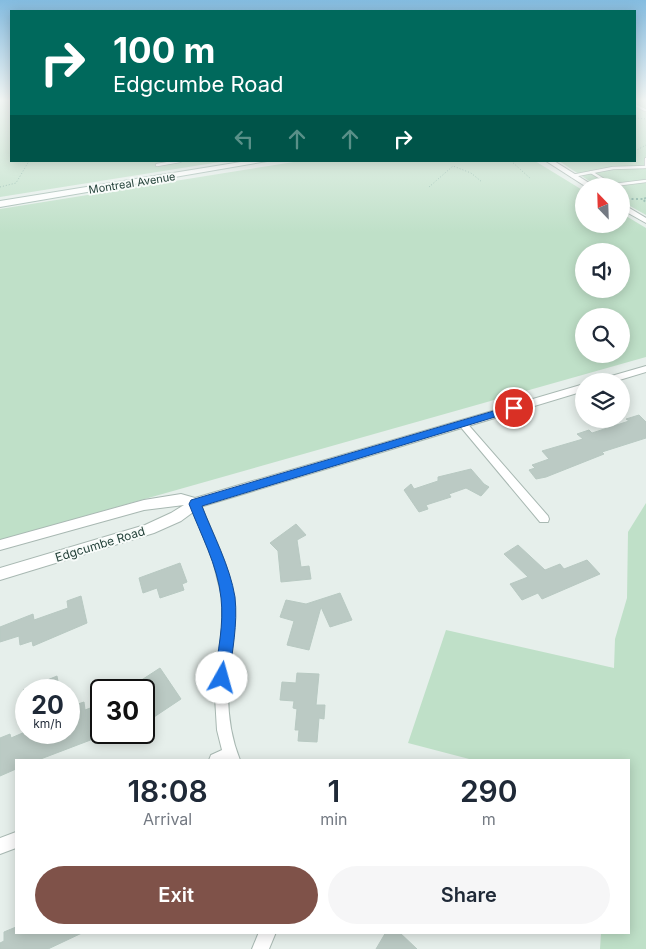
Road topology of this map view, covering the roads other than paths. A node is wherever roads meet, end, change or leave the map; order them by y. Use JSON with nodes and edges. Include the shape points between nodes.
{"nodes":[{"id":1,"x":646,"y":160,"type":"edge"},
{"id":2,"x":174,"y":162,"type":"edge"},
{"id":3,"x":257,"y":162,"type":"edge"},
{"id":4,"x":551,"y":162,"type":"edge"},
{"id":5,"x":157,"y":165,"type":"dead end"},
{"id":6,"x":646,"y":166,"type":"edge"},
{"id":7,"x":591,"y":172,"type":"junction"},
{"id":8,"x":572,"y":176,"type":"junction"},
{"id":9,"x":576,"y":178,"type":"edge"},
{"id":10,"x":601,"y":178,"type":"edge"},
{"id":11,"x":646,"y":181,"type":"edge"},
{"id":12,"x":630,"y":183,"type":"edge"},
{"id":13,"x":0,"y":204,"type":"edge"},
{"id":14,"x":630,"y":211,"type":"edge"},
{"id":15,"x":646,"y":220,"type":"edge"},
{"id":16,"x":646,"y":369,"type":"edge"},
{"id":17,"x":630,"y":374,"type":"edge"},
{"id":18,"x":575,"y":390,"type":"edge"},
{"id":19,"x":462,"y":423,"type":"junction"},
{"id":20,"x":195,"y":504,"type":"junction"},
{"id":21,"x":544,"y":519,"type":"dead end"},
{"id":22,"x":0,"y":545,"type":"edge"},
{"id":23,"x":0,"y":574,"type":"edge"},
{"id":24,"x":231,"y":757,"type":"edge"},
{"id":25,"x":15,"y":840,"type":"edge"},
{"id":26,"x":0,"y":846,"type":"edge"},
{"id":27,"x":267,"y":934,"type":"edge"},
{"id":28,"x":260,"y":949,"type":"edge"}],
"edges":[{"from":1,"to":6,"type":"lane"},
{"from":2,"to":5,"type":"lane"},
{"from":3,"to":13,"type":"main road","name":"Montreal Avenue"},
{"from":4,"to":8,"type":"street"},
{"from":6,"to":7,"type":"lane"},
{"from":7,"to":8,"type":"lane"},
{"from":7,"to":10,"type":"lane"},
{"from":8,"to":9,"type":"street"},
{"from":11,"to":12,"type":"lane"},
{"from":14,"to":15,"type":"street"},
{"from":16,"to":17,"type":"street"},
{"from":18,"to":19,"type":"street","name":"Edgcumbe Road"},
{"from":19,"to":20,"type":"street","name":"Edgcumbe Road"},
{"from":19,"to":21,"type":"street"},
{"from":20,"to":22,"type":"street","name":"Edgcumbe Road","via":[[181,499],[144,505]]},
{"from":20,"to":23,"type":"street","name":"Edgcumbe Road","via":[[149,529]]},
{"from":20,"to":24,"type":"street","via":[[228,596],[222,678],[223,718]]},
{"from":25,"to":26,"type":"street"},
{"from":27,"to":28,"type":"street"}]}
